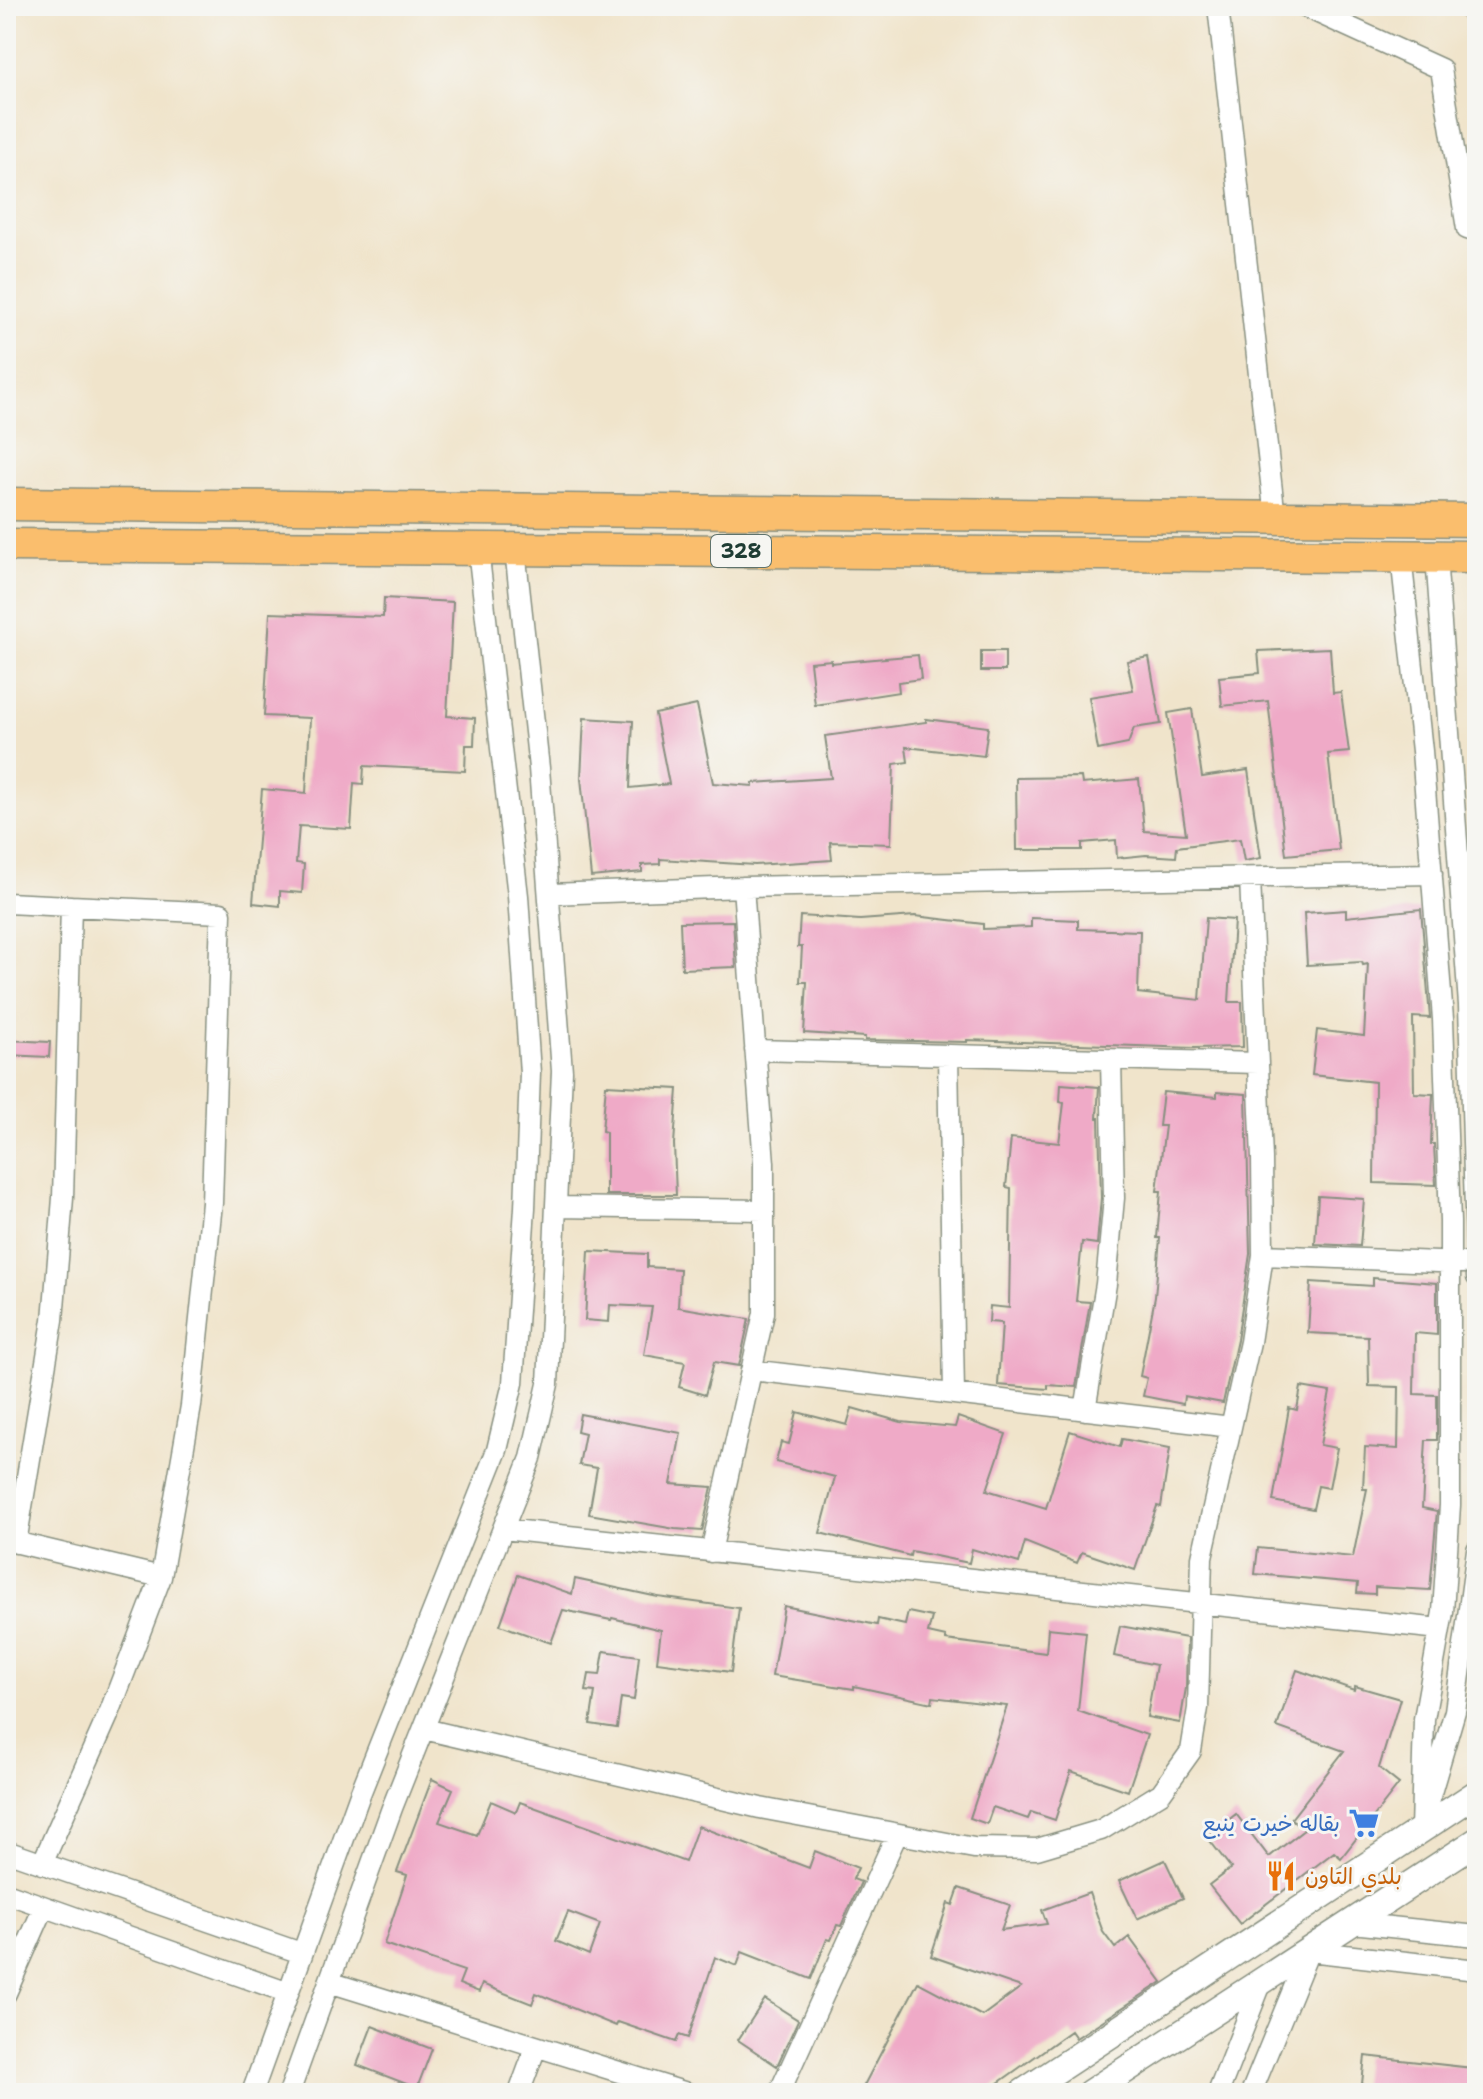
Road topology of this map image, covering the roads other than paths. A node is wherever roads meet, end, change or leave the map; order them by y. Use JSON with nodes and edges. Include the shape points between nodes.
{"nodes":[{"id":1,"x":1218,"y":6,"type":"edge"},
{"id":2,"x":1303,"y":6,"type":"edge"},
{"id":3,"x":1464,"y":6,"type":"edge"},
{"id":4,"x":1477,"y":13,"type":"edge"},
{"id":5,"x":1477,"y":232,"type":"edge"},
{"id":6,"x":6,"y":504,"type":"edge"},
{"id":7,"x":1275,"y":518,"type":"junction"},
{"id":8,"x":1477,"y":520,"type":"edge"},
{"id":9,"x":6,"y":545,"type":"edge"},
{"id":10,"x":478,"y":549,"type":"junction"},
{"id":11,"x":515,"y":550,"type":"junction"},
{"id":12,"x":1401,"y":556,"type":"junction"},
{"id":13,"x":1436,"y":556,"type":"junction"},
{"id":14,"x":1477,"y":557,"type":"edge"},
{"id":15,"x":1432,"y":874,"type":"junction"},
{"id":16,"x":1250,"y":878,"type":"junction"},
{"id":17,"x":743,"y":887,"type":"junction"},
{"id":18,"x":550,"y":894,"type":"junction"},
{"id":19,"x":6,"y":903,"type":"edge"},
{"id":20,"x":71,"y":906,"type":"junction"},
{"id":21,"x":755,"y":1050,"type":"junction"},
{"id":22,"x":948,"y":1055,"type":"junction"},
{"id":23,"x":1111,"y":1060,"type":"junction"},
{"id":24,"x":1258,"y":1063,"type":"junction"},
{"id":25,"x":1474,"y":1070,"type":"edge"},
{"id":26,"x":556,"y":1207,"type":"junction"},
{"id":27,"x":764,"y":1210,"type":"junction"},
{"id":28,"x":1263,"y":1255,"type":"junction"},
{"id":29,"x":1450,"y":1262,"type":"junction"},
{"id":30,"x":1477,"y":1265,"type":"edge"},
{"id":31,"x":1477,"y":1277,"type":"edge"},
{"id":32,"x":1477,"y":1291,"type":"edge"},
{"id":33,"x":751,"y":1370,"type":"junction"},
{"id":34,"x":954,"y":1394,"type":"junction"},
{"id":35,"x":1085,"y":1410,"type":"junction"},
{"id":36,"x":1231,"y":1427,"type":"junction"},
{"id":37,"x":503,"y":1529,"type":"junction"},
{"id":38,"x":11,"y":1542,"type":"edge"},
{"id":39,"x":1477,"y":1550,"type":"edge"},
{"id":40,"x":711,"y":1552,"type":"junction"},
{"id":41,"x":161,"y":1577,"type":"junction"},
{"id":42,"x":1200,"y":1604,"type":"junction"},
{"id":43,"x":1440,"y":1629,"type":"junction"},
{"id":44,"x":424,"y":1729,"type":"junction"},
{"id":45,"x":1477,"y":1793,"type":"edge"},
{"id":46,"x":1421,"y":1830,"type":"junction"},
{"id":47,"x":897,"y":1834,"type":"junction"},
{"id":48,"x":1477,"y":1841,"type":"edge"},
{"id":49,"x":6,"y":1851,"type":"edge"},
{"id":50,"x":42,"y":1864,"type":"junction"},
{"id":51,"x":6,"y":1893,"type":"edge"},
{"id":52,"x":44,"y":1907,"type":"junction"},
{"id":53,"x":1352,"y":1923,"type":"junction"},
{"id":54,"x":1477,"y":1936,"type":"edge"},
{"id":55,"x":1309,"y":1951,"type":"junction"},
{"id":56,"x":301,"y":1953,"type":"junction"},
{"id":57,"x":1477,"y":1970,"type":"edge"},
{"id":58,"x":1262,"y":1981,"type":"junction"},
{"id":59,"x":329,"y":1982,"type":"junction"},
{"id":60,"x":286,"y":1992,"type":"junction"},
{"id":61,"x":6,"y":1993,"type":"edge"},
{"id":62,"x":536,"y":2047,"type":"junction"},
{"id":63,"x":252,"y":2093,"type":"edge"},
{"id":64,"x":289,"y":2093,"type":"edge"},
{"id":65,"x":519,"y":2093,"type":"edge"},
{"id":66,"x":687,"y":2093,"type":"edge"},
{"id":67,"x":779,"y":2093,"type":"edge"},
{"id":68,"x":1022,"y":2093,"type":"edge"},
{"id":69,"x":1090,"y":2093,"type":"edge"},
{"id":70,"x":1218,"y":2093,"type":"edge"},
{"id":71,"x":1251,"y":2093,"type":"edge"}],
"edges":[{"from":1,"to":7,"type":"street"},
{"from":2,"to":5,"type":"street","via":[[1441,69],[1467,229]]},
{"from":3,"to":4,"type":"street"},
{"from":6,"to":7,"type":"main road"},
{"from":7,"to":8,"type":"main road"},
{"from":9,"to":10,"type":"main road","number":"328"},
{"from":10,"to":11,"type":"main road","number":"328"},
{"from":10,"to":56,"type":"street","via":[[518,896],[530,1073],[513,1383],[497,1450]]},
{"from":11,"to":12,"type":"main road","number":"328"},
{"from":11,"to":18,"type":"street"},
{"from":12,"to":13,"type":"main road","number":"328"},
{"from":12,"to":15,"type":"street"},
{"from":13,"to":14,"type":"main road","number":"328"},
{"from":13,"to":25,"type":"street"},
{"from":15,"to":16,"type":"street"},
{"from":15,"to":29,"type":"street","via":[[1443,1019]]},
{"from":16,"to":17,"type":"street"},
{"from":16,"to":24,"type":"street"},
{"from":17,"to":18,"type":"street"},
{"from":17,"to":21,"type":"street"},
{"from":18,"to":26,"type":"street","via":[[562,1071]]},
{"from":19,"to":20,"type":"street"},
{"from":20,"to":38,"type":"street","via":[[63,1198],[54,1305]]},
{"from":20,"to":41,"type":"street","via":[[221,913],[212,1203],[191,1406]]},
{"from":21,"to":22,"type":"street"},
{"from":21,"to":27,"type":"street"},
{"from":22,"to":23,"type":"street"},
{"from":22,"to":34,"type":"street"},
{"from":23,"to":24,"type":"street"},
{"from":23,"to":35,"type":"street","via":[[1114,1198]]},
{"from":24,"to":28,"type":"street"},
{"from":25,"to":30,"type":"street"},
{"from":26,"to":27,"type":"street"},
{"from":26,"to":37,"type":"street","via":[[548,1384],[531,1458]]},
{"from":27,"to":33,"type":"street","via":[[764,1313]]},
{"from":28,"to":29,"type":"street"},
{"from":28,"to":36,"type":"street"},
{"from":29,"to":30,"type":"street"},
{"from":29,"to":32,"type":"street"},
{"from":29,"to":43,"type":"street","via":[[1450,1505]]},
{"from":30,"to":31,"type":"street"},
{"from":33,"to":34,"type":"street"},
{"from":33,"to":40,"type":"street"},
{"from":34,"to":35,"type":"street"},
{"from":35,"to":36,"type":"street"},
{"from":36,"to":42,"type":"street","via":[[1202,1557]]},
{"from":37,"to":40,"type":"street"},
{"from":37,"to":44,"type":"street"},
{"from":38,"to":41,"type":"street"},
{"from":39,"to":46,"type":"street","via":[[1455,1711]]},
{"from":40,"to":42,"type":"street"},
{"from":41,"to":50,"type":"street","via":[[110,1711]]},
{"from":42,"to":43,"type":"street"},
{"from":42,"to":47,"type":"street","via":[[1198,1708],[1191,1751],[1161,1793],[1101,1830],[1037,1849],[974,1848]]},
{"from":43,"to":46,"type":"street","via":[[1424,1719]]},
{"from":44,"to":47,"type":"street","via":[[760,1808]]},
{"from":44,"to":59,"type":"street"},
{"from":45,"to":46,"type":"street"},
{"from":46,"to":68,"type":"street"},
{"from":47,"to":67,"type":"street"},
{"from":48,"to":53,"type":"street"},
{"from":49,"to":50,"type":"street"},
{"from":50,"to":56,"type":"street"},
{"from":51,"to":52,"type":"street"},
{"from":52,"to":60,"type":"street"},
{"from":52,"to":61,"type":"street"},
{"from":53,"to":54,"type":"street"},
{"from":53,"to":55,"type":"street"},
{"from":55,"to":57,"type":"street"},
{"from":55,"to":58,"type":"street"},
{"from":55,"to":71,"type":"street"},
{"from":56,"to":60,"type":"street"},
{"from":58,"to":69,"type":"street"},
{"from":58,"to":70,"type":"street"},
{"from":59,"to":62,"type":"street"},
{"from":59,"to":64,"type":"street"},
{"from":60,"to":63,"type":"street"},
{"from":62,"to":65,"type":"street"},
{"from":62,"to":66,"type":"street"}]}
